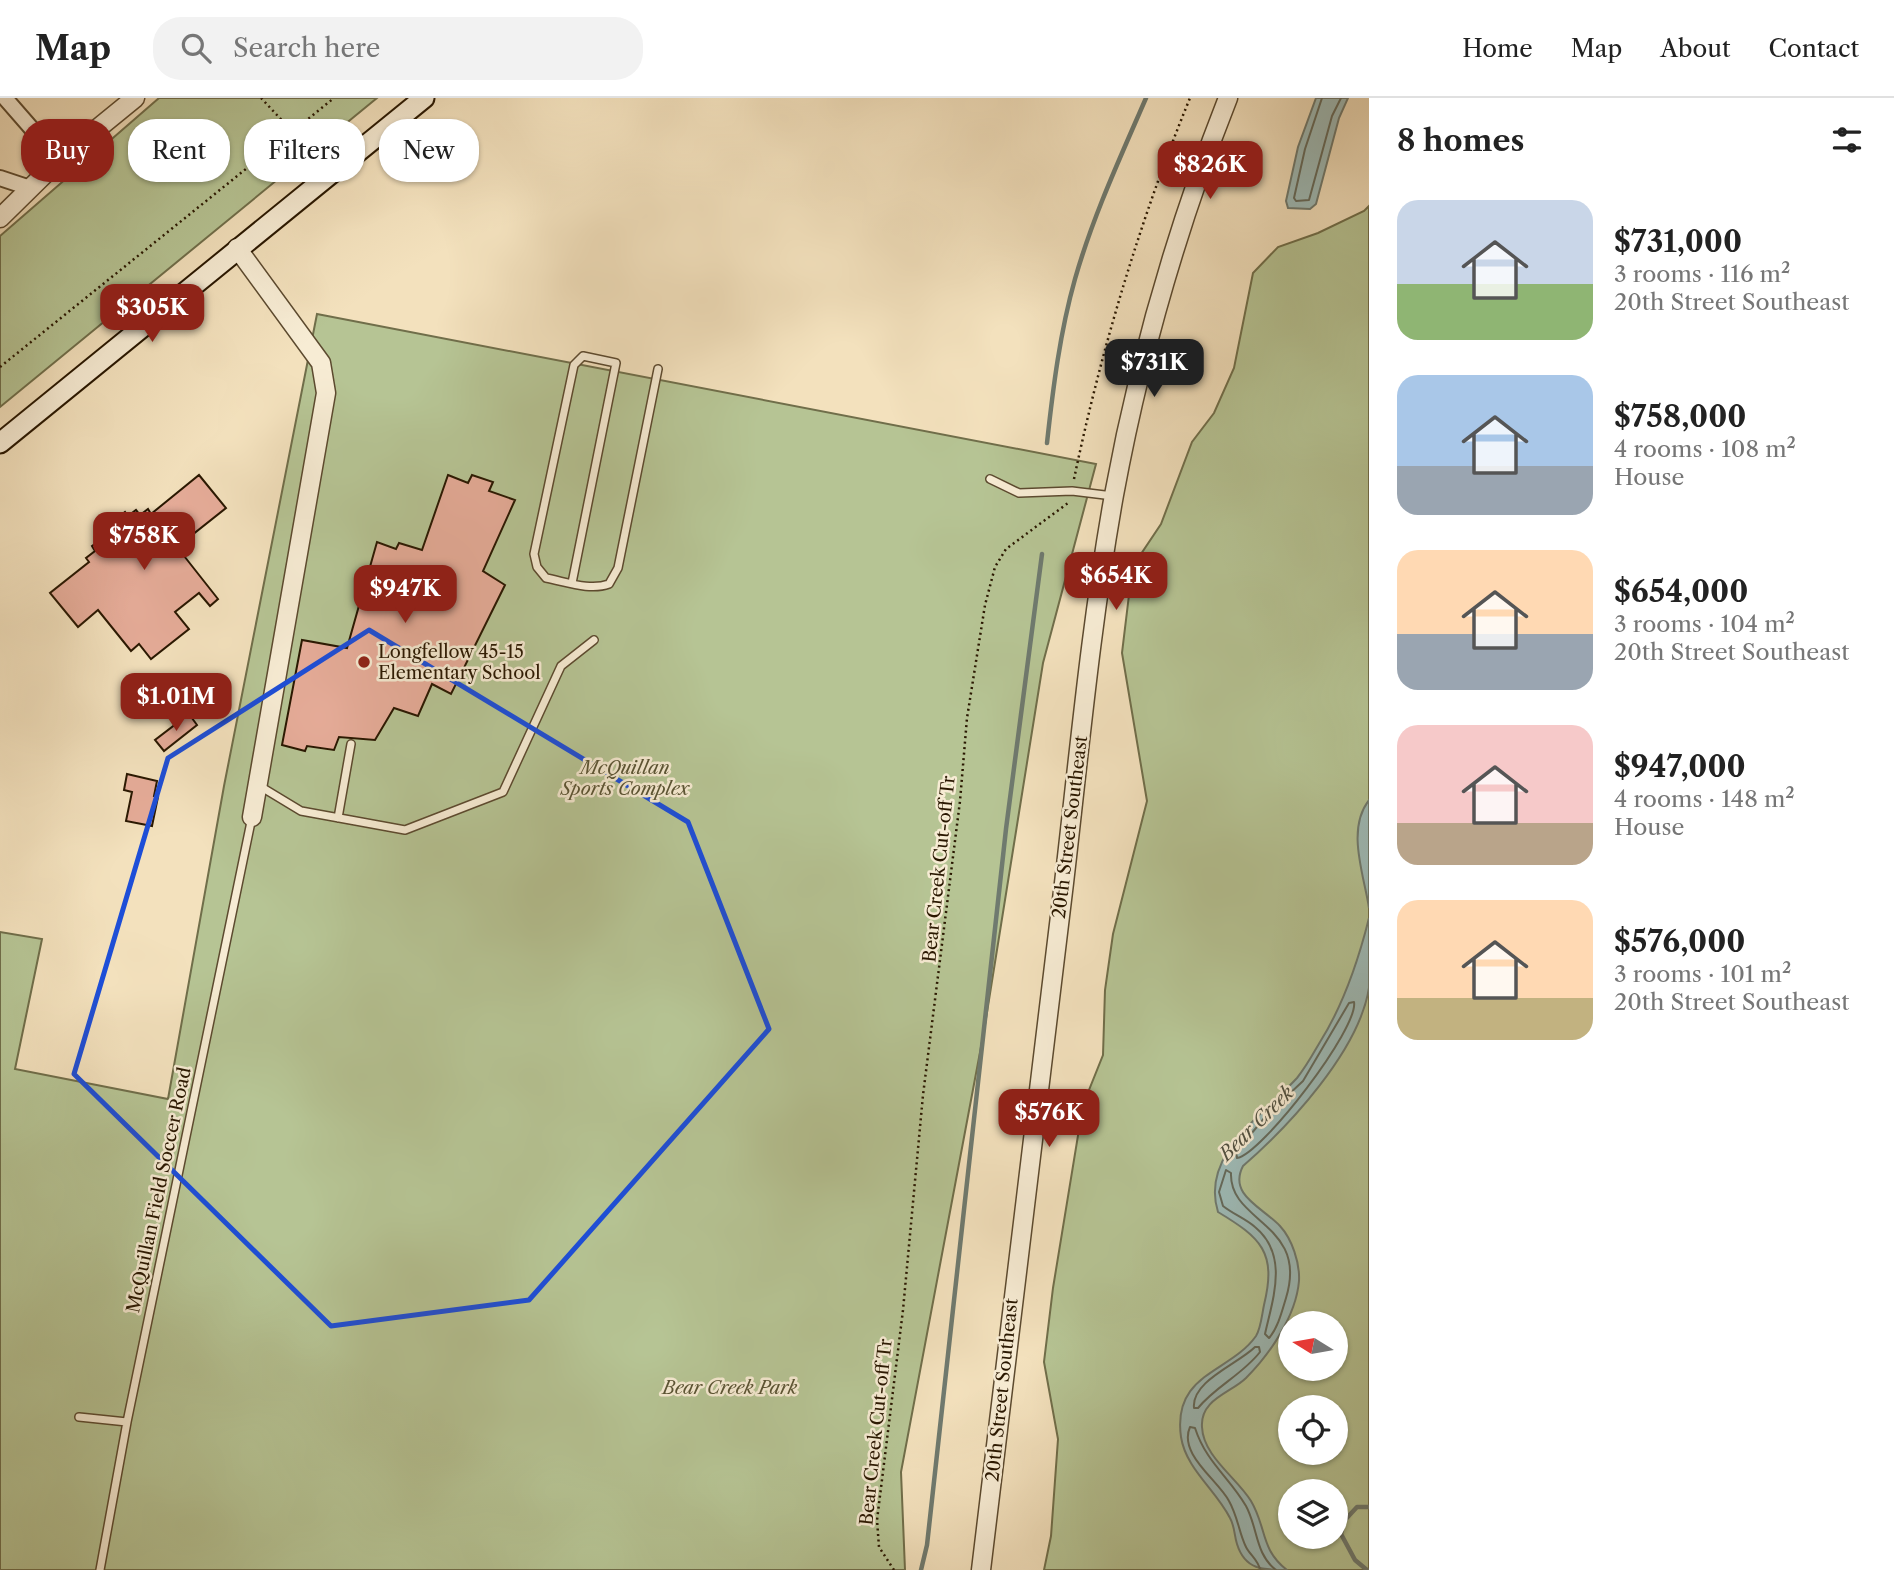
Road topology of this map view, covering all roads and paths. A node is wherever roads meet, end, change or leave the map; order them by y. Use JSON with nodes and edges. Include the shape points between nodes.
{"nodes":[{"id":1,"x":5,"y":98,"type":"edge"},
{"id":2,"x":135,"y":98,"type":"edge"},
{"id":3,"x":261,"y":98,"type":"edge"},
{"id":4,"x":334,"y":98,"type":"edge"},
{"id":5,"x":424,"y":98,"type":"edge"},
{"id":6,"x":1190,"y":98,"type":"edge"},
{"id":7,"x":1228,"y":98,"type":"edge"},
{"id":8,"x":23,"y":119,"type":"edge"},
{"id":9,"x":109,"y":119,"type":"edge"},
{"id":10,"x":281,"y":119,"type":"edge"},
{"id":11,"x":308,"y":119,"type":"edge"},
{"id":12,"x":244,"y":170,"type":"edge"},
{"id":13,"x":0,"y":178,"type":"edge"},
{"id":14,"x":36,"y":182,"type":"edge"},
{"id":15,"x":30,"y":188,"type":"junction"},
{"id":16,"x":0,"y":218,"type":"edge"},
{"id":17,"x":237,"y":248,"type":"junction"},
{"id":18,"x":0,"y":367,"type":"edge"},
{"id":19,"x":657,"y":369,"type":"dead end"},
{"id":20,"x":0,"y":443,"type":"edge"},
{"id":21,"x":990,"y":479,"type":"dead end"},
{"id":22,"x":1072,"y":491,"type":"junction"},
{"id":23,"x":1114,"y":497,"type":"junction"},
{"id":24,"x":572,"y":583,"type":"junction"},
{"id":25,"x":594,"y":640,"type":"dead end"},
{"id":26,"x":351,"y":744,"type":"dead end"},
{"id":27,"x":258,"y":784,"type":"junction"},
{"id":28,"x":252,"y":817,"type":"joint"},
{"id":29,"x":338,"y":818,"type":"junction"},
{"id":30,"x":79,"y":1417,"type":"dead end"},
{"id":31,"x":127,"y":1422,"type":"junction"},
{"id":32,"x":100,"y":1570,"type":"edge"},
{"id":33,"x":894,"y":1570,"type":"edge"},
{"id":34,"x":981,"y":1570,"type":"edge"}],
"edges":[{"from":1,"to":8,"type":"street"},
{"from":2,"to":9,"type":"street"},
{"from":3,"to":10,"type":"path"},
{"from":4,"to":11,"type":"path"},
{"from":5,"to":17,"type":"main road"},
{"from":6,"to":22,"type":"path","name":"Bear Creek Cut-off Tr","via":[[1148,209],[1094,395]]},
{"from":7,"to":23,"type":"street","name":"20th Street Southeast","via":[[1161,293]]},
{"from":12,"to":18,"type":"path"},
{"from":13,"to":15,"type":"street"},
{"from":14,"to":15,"type":"street"},
{"from":15,"to":16,"type":"street"},
{"from":17,"to":20,"type":"main road"},
{"from":17,"to":27,"type":"street","via":[[321,363],[326,393]]},
{"from":19,"to":24,"type":"lane","via":[[618,568],[609,584],[597,588]]},
{"from":21,"to":22,"type":"lane","via":[[1019,493]]},
{"from":22,"to":23,"type":"lane"},
{"from":22,"to":33,"type":"path","name":"Bear Creek Cut-off Tr","via":[[1067,505],[1006,549],[995,567],[983,618],[967,718],[877,1520],[879,1547]]},
{"from":23,"to":34,"type":"street","name":"20th Street Southeast","via":[[1022,1202]]},
{"from":24,"to":24,"type":"lane","via":[[616,363],[583,356],[574,365],[534,554],[546,578]]},
{"from":25,"to":29,"type":"lane","via":[[561,666],[503,792],[405,830]]},
{"from":26,"to":29,"type":"lane"},
{"from":27,"to":28,"type":"street"},
{"from":27,"to":29,"type":"lane","via":[[301,811]]},
{"from":28,"to":31,"type":"lane","name":"McQuillan Field Soccer Road"},
{"from":30,"to":31,"type":"lane"},
{"from":31,"to":32,"type":"lane","name":"McQuillan Field Soccer Road"}]}
